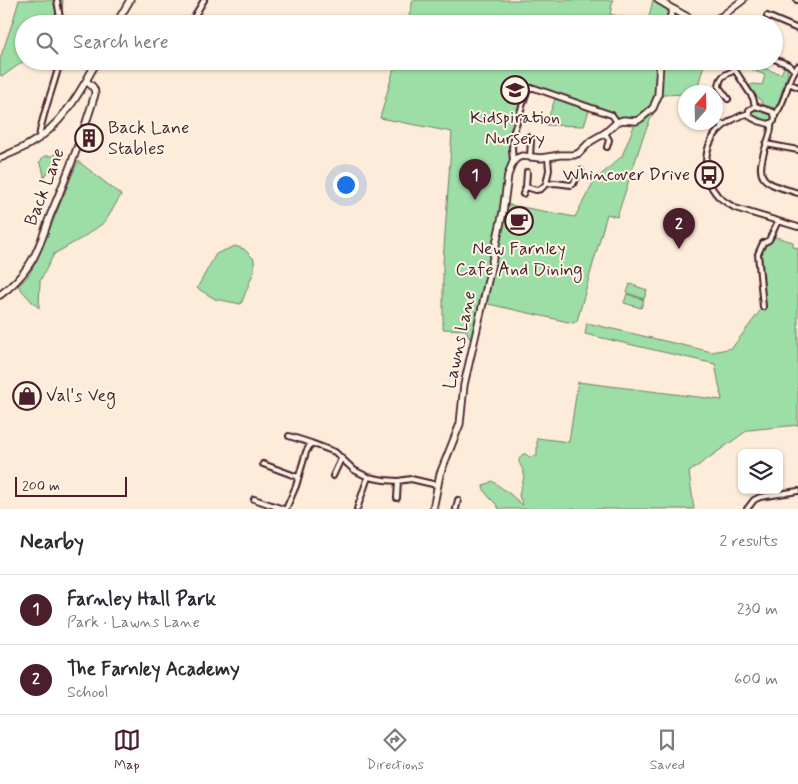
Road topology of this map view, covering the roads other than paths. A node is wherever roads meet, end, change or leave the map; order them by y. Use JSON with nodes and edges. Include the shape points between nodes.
{"nodes":[{"id":1,"x":57,"y":0,"type":"edge"},
{"id":2,"x":130,"y":0,"type":"edge"},
{"id":3,"x":204,"y":0,"type":"edge"},
{"id":4,"x":658,"y":0,"type":"edge"},
{"id":5,"x":743,"y":0,"type":"edge"},
{"id":6,"x":673,"y":10,"type":"junction"},
{"id":7,"x":60,"y":15,"type":"edge"},
{"id":8,"x":122,"y":15,"type":"edge"},
{"id":9,"x":195,"y":15,"type":"edge"},
{"id":10,"x":671,"y":15,"type":"edge"},
{"id":11,"x":683,"y":15,"type":"edge"},
{"id":12,"x":723,"y":15,"type":"edge"},
{"id":13,"x":783,"y":22,"type":"edge"},
{"id":14,"x":798,"y":28,"type":"edge"},
{"id":15,"x":783,"y":63,"type":"edge"},
{"id":16,"x":798,"y":66,"type":"edge"},
{"id":17,"x":58,"y":70,"type":"edge"},
{"id":18,"x":92,"y":70,"type":"edge"},
{"id":19,"x":659,"y":70,"type":"edge"},
{"id":20,"x":735,"y":70,"type":"joint"},
{"id":21,"x":794,"y":70,"type":"junction"},
{"id":22,"x":86,"y":81,"type":"junction"},
{"id":23,"x":788,"y":83,"type":"junction"},
{"id":24,"x":798,"y":87,"type":"edge"},
{"id":25,"x":728,"y":100,"type":"dead end"},
{"id":26,"x":755,"y":106,"type":"junction"},
{"id":27,"x":749,"y":113,"type":"junction"},
{"id":28,"x":774,"y":114,"type":"junction"},
{"id":29,"x":617,"y":122,"type":"junction"},
{"id":30,"x":771,"y":124,"type":"junction"},
{"id":31,"x":725,"y":125,"type":"joint"},
{"id":32,"x":605,"y":133,"type":"junction"},
{"id":33,"x":39,"y":137,"type":"junction"},
{"id":34,"x":537,"y":139,"type":"dead end"},
{"id":35,"x":766,"y":144,"type":"junction"},
{"id":36,"x":607,"y":147,"type":"dead end"},
{"id":37,"x":798,"y":150,"type":"edge"},
{"id":38,"x":530,"y":156,"type":"junction"},
{"id":39,"x":0,"y":158,"type":"edge"},
{"id":40,"x":548,"y":158,"type":"junction"},
{"id":41,"x":513,"y":162,"type":"junction"},
{"id":42,"x":581,"y":171,"type":"dead end"},
{"id":43,"x":527,"y":172,"type":"dead end"},
{"id":44,"x":546,"y":184,"type":"junction"},
{"id":45,"x":526,"y":187,"type":"junction"},
{"id":46,"x":798,"y":193,"type":"edge"},
{"id":47,"x":523,"y":194,"type":"dead end"},
{"id":48,"x":778,"y":221,"type":"junction"},
{"id":49,"x":798,"y":227,"type":"edge"},
{"id":50,"x":0,"y":295,"type":"edge"},
{"id":51,"x":763,"y":307,"type":"dead end"},
{"id":52,"x":289,"y":436,"type":"dead end"},
{"id":53,"x":311,"y":443,"type":"junction"},
{"id":54,"x":341,"y":459,"type":"junction"},
{"id":55,"x":263,"y":464,"type":"dead end"},
{"id":56,"x":333,"y":476,"type":"dead end"},
{"id":57,"x":298,"y":477,"type":"junction"},
{"id":58,"x":368,"y":477,"type":"junction"},
{"id":59,"x":398,"y":481,"type":"junction"},
{"id":60,"x":437,"y":485,"type":"junction"},
{"id":61,"x":798,"y":491,"type":"edge"},
{"id":62,"x":397,"y":498,"type":"dead end"},
{"id":63,"x":254,"y":499,"type":"dead end"},
{"id":64,"x":459,"y":502,"type":"dead end"},
{"id":65,"x":282,"y":509,"type":"edge"},
{"id":66,"x":286,"y":509,"type":"edge"},
{"id":67,"x":357,"y":509,"type":"edge"},
{"id":68,"x":433,"y":509,"type":"edge"},
{"id":69,"x":456,"y":509,"type":"edge"},
{"id":70,"x":747,"y":509,"type":"edge"}],
"edges":[{"from":1,"to":7,"type":"street"},
{"from":2,"to":8,"type":"street"},
{"from":3,"to":9,"type":"street"},
{"from":4,"to":6,"type":"street"},
{"from":5,"to":12,"type":"street"},
{"from":6,"to":10,"type":"street"},
{"from":6,"to":11,"type":"street"},
{"from":13,"to":14,"type":"street"},
{"from":15,"to":21,"type":"street"},
{"from":16,"to":21,"type":"street"},
{"from":17,"to":33,"type":"street"},
{"from":18,"to":22,"type":"street"},
{"from":19,"to":29,"type":"street","via":[[658,96],[653,108],[636,121]]},
{"from":20,"to":25,"type":"street","via":[[720,80],[719,87]]},
{"from":20,"to":26,"type":"street"},
{"from":21,"to":23,"type":"street"},
{"from":22,"to":33,"type":"street","via":[[53,127]]},
{"from":22,"to":50,"type":"street","name":"Back Lane","via":[[93,86],[95,94],[55,205],[30,264],[22,276]]},
{"from":23,"to":24,"type":"street"},
{"from":23,"to":28,"type":"street"},
{"from":26,"to":27,"type":"street"},
{"from":26,"to":28,"type":"street"},
{"from":27,"to":30,"type":"street","via":[[752,118]]},
{"from":27,"to":31,"type":"street"},
{"from":28,"to":30,"type":"street"},
{"from":29,"to":32,"type":"street"},
{"from":29,"to":41,"type":"street","name":"Lawns Lane","via":[[612,115],[528,88],[514,131]]},
{"from":30,"to":35,"type":"street"},
{"from":31,"to":48,"type":"street","via":[[715,135],[707,153],[707,174],[712,188],[734,208]]},
{"from":32,"to":36,"type":"street","via":[[609,140]]},
{"from":32,"to":40,"type":"street","via":[[590,141],[579,153]]},
{"from":33,"to":39,"type":"street"},
{"from":34,"to":38,"type":"street","via":[[530,138]]},
{"from":35,"to":37,"type":"street"},
{"from":35,"to":46,"type":"street","via":[[760,170],[763,177],[773,185]]},
{"from":38,"to":40,"type":"street"},
{"from":38,"to":41,"type":"street","via":[[522,156]]},
{"from":40,"to":44,"type":"street"},
{"from":41,"to":60,"type":"street","name":"Lawns Lane","via":[[464,385],[460,424]]},
{"from":42,"to":44,"type":"street","via":[[573,184]]},
{"from":43,"to":45,"type":"street"},
{"from":44,"to":45,"type":"street","via":[[536,190]]},
{"from":45,"to":47,"type":"street"},
{"from":48,"to":49,"type":"street"},
{"from":48,"to":51,"type":"street","via":[[758,254]]},
{"from":52,"to":53,"type":"street"},
{"from":53,"to":54,"type":"street","via":[[335,452]]},
{"from":53,"to":57,"type":"street"},
{"from":54,"to":56,"type":"street"},
{"from":54,"to":58,"type":"street"},
{"from":55,"to":57,"type":"street"},
{"from":57,"to":66,"type":"street"},
{"from":58,"to":59,"type":"street"},
{"from":58,"to":67,"type":"street"},
{"from":59,"to":60,"type":"street","via":[[411,479]]},
{"from":59,"to":62,"type":"street"},
{"from":60,"to":68,"type":"street","name":"Lawns Lane"},
{"from":61,"to":70,"type":"street","via":[[760,497]]},
{"from":63,"to":65,"type":"street"},
{"from":64,"to":69,"type":"street"}]}
